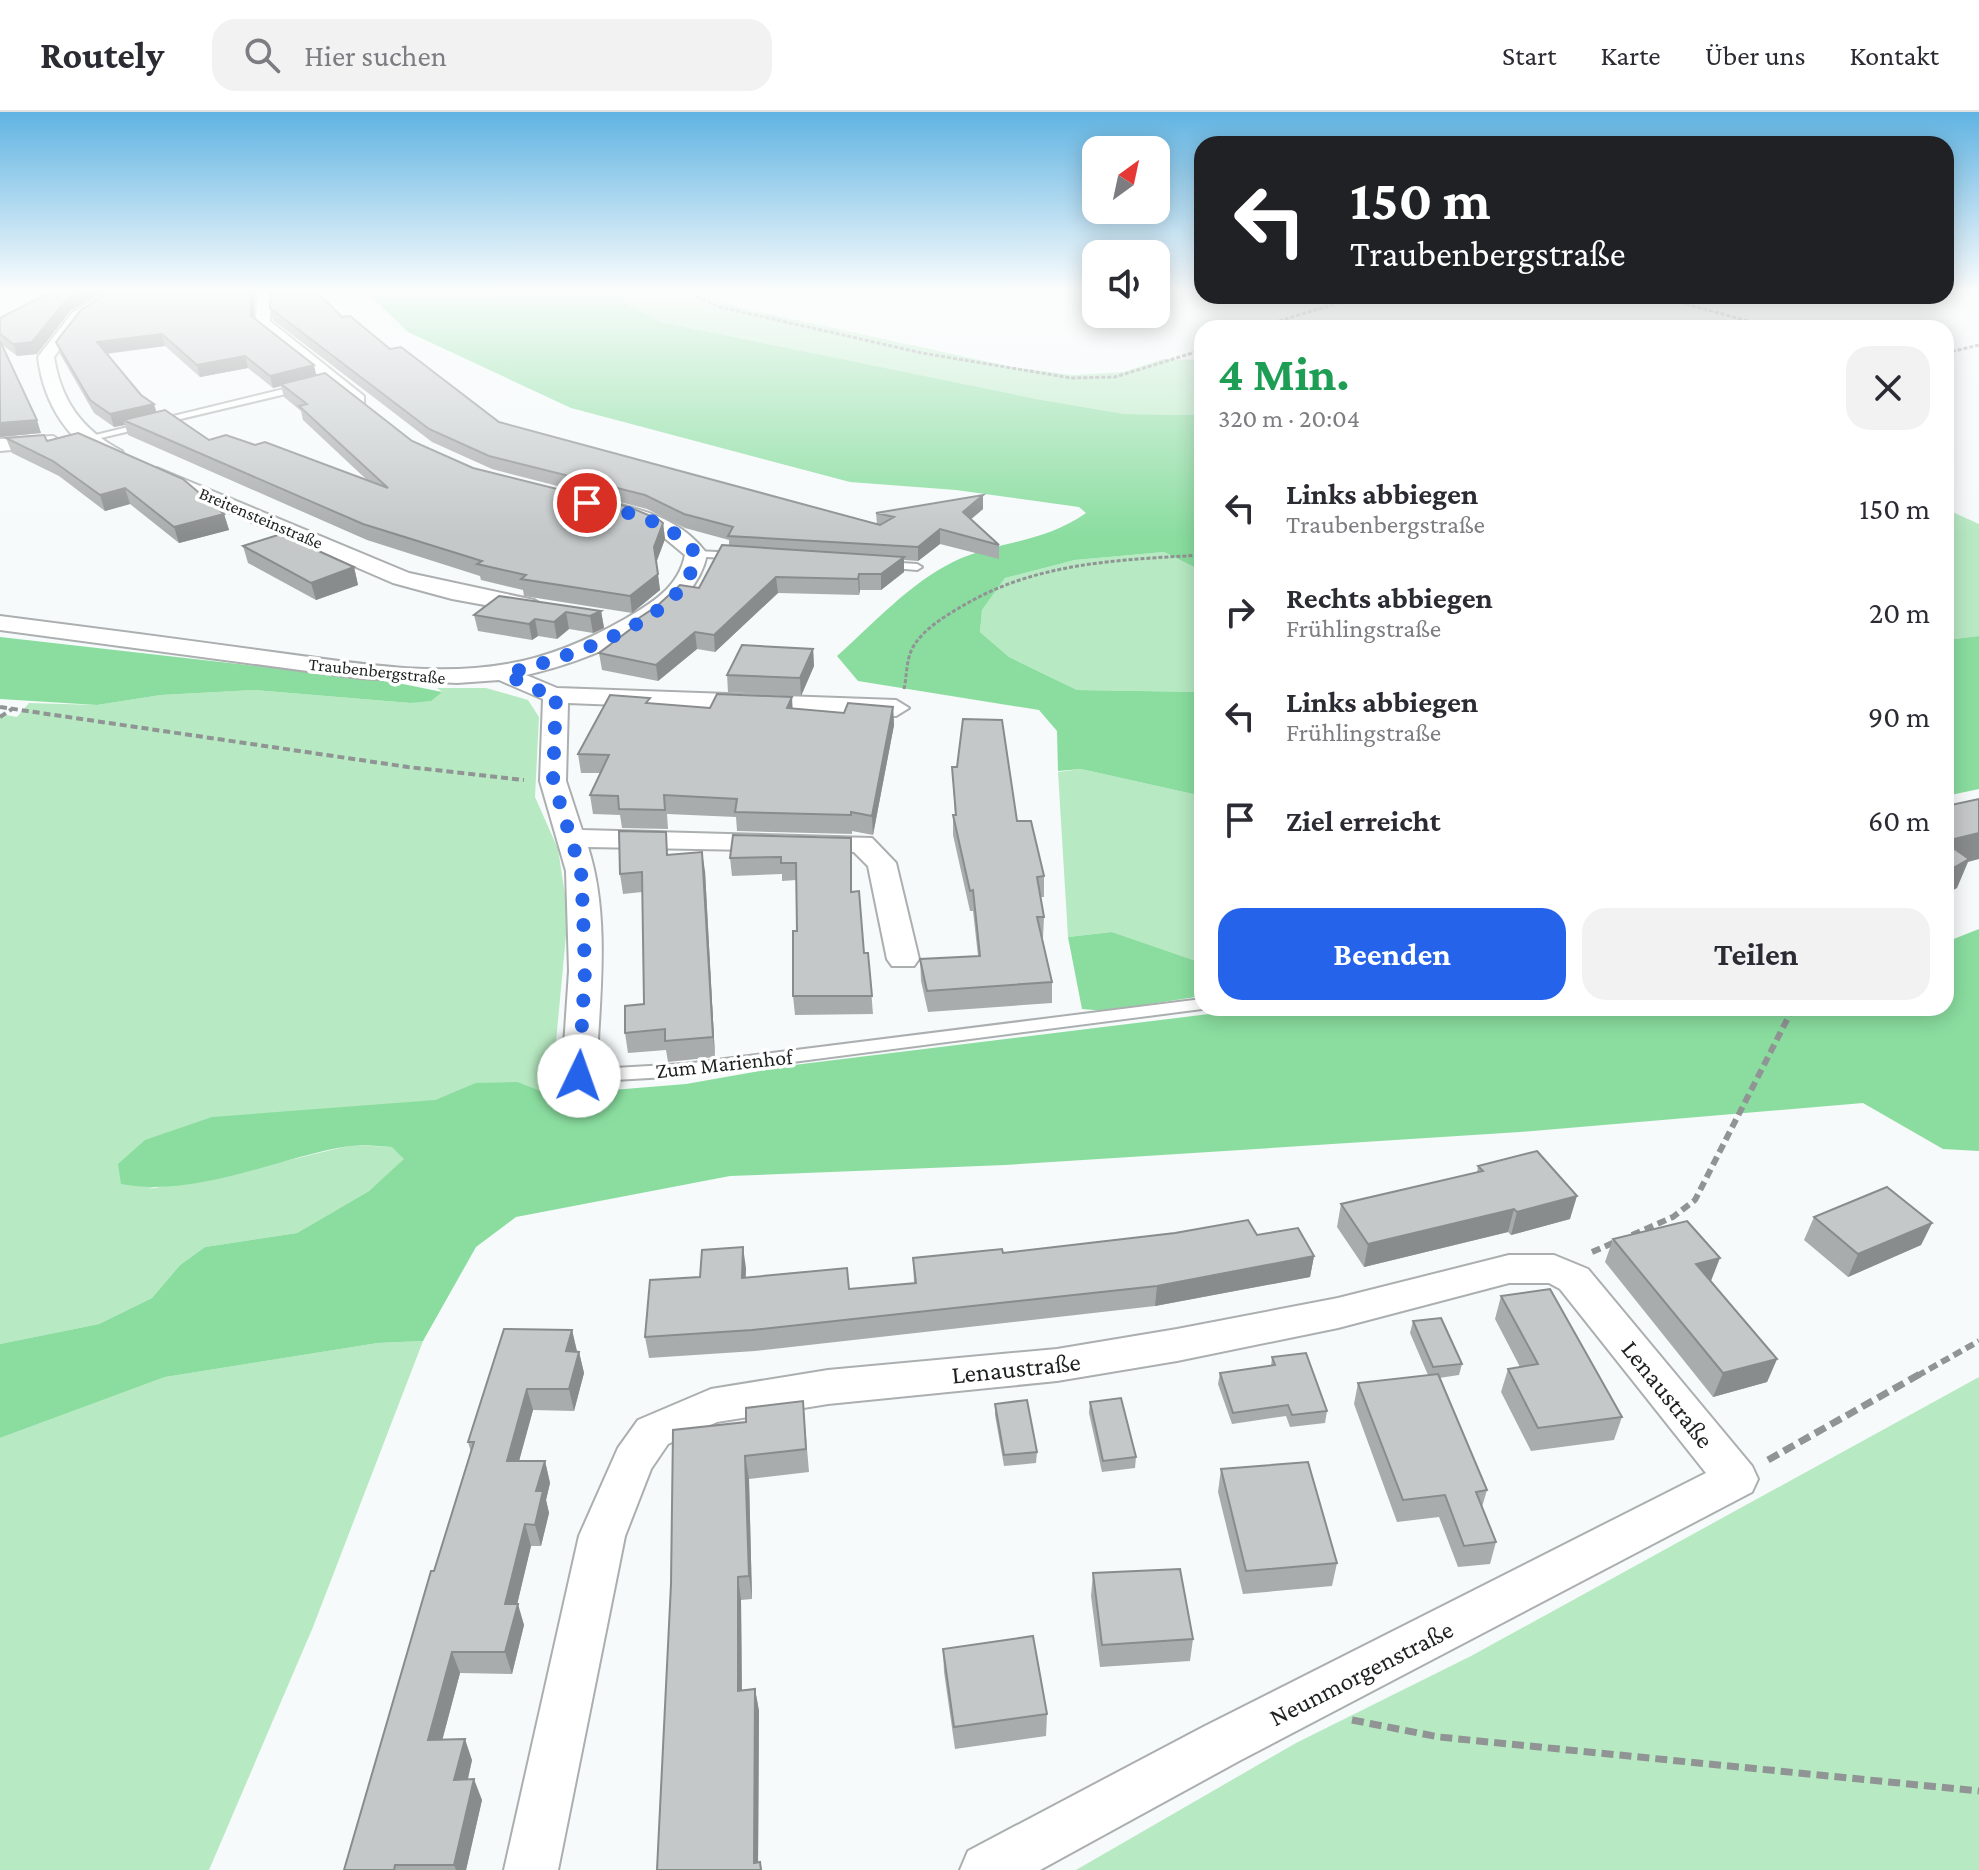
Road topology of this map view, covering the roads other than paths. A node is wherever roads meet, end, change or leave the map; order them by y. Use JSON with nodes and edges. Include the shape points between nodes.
{"nodes":[{"id":1,"x":50,"y":372,"type":"edge"},
{"id":2,"x":323,"y":372,"type":"edge"},
{"id":3,"x":333,"y":380,"type":"junction"},
{"id":4,"x":375,"y":413,"type":"edge"},
{"id":5,"x":84,"y":439,"type":"junction"},
{"id":6,"x":0,"y":445,"type":"edge"},
{"id":7,"x":595,"y":505,"type":"edge"},
{"id":8,"x":696,"y":554,"type":"junction"},
{"id":9,"x":759,"y":557,"type":"edge"},
{"id":10,"x":870,"y":564,"type":"edge"},
{"id":11,"x":917,"y":567,"type":"dead end"},
{"id":12,"x":561,"y":611,"type":"edge"},
{"id":13,"x":606,"y":619,"type":"dead end"},
{"id":14,"x":0,"y":623,"type":"edge"},
{"id":15,"x":636,"y":623,"type":"junction"},
{"id":16,"x":506,"y":674,"type":"junction"},
{"id":17,"x":556,"y":695,"type":"junction"},
{"id":18,"x":896,"y":708,"type":"edge"},
{"id":19,"x":572,"y":838,"type":"junction"},
{"id":20,"x":903,"y":959,"type":"dead end"},
{"id":21,"x":1194,"y":1005,"type":"edge"},
{"id":22,"x":579,"y":1076,"type":"joint"},
{"id":23,"x":1736,"y":1479,"type":"joint"},
{"id":24,"x":531,"y":1870,"type":"edge"},
{"id":25,"x":987,"y":1870,"type":"edge"}],
"edges":[{"from":1,"to":5,"type":"street","via":[[55,394]]},
{"from":2,"to":3,"type":"street"},
{"from":3,"to":4,"type":"street"},
{"from":3,"to":5,"type":"lane"},
{"from":5,"to":6,"type":"street"},
{"from":5,"to":12,"type":"street","name":"Breitensteinstraße","via":[[401,578]]},
{"from":7,"to":8,"type":"street","via":[[669,528]]},
{"from":8,"to":9,"type":"lane"},
{"from":8,"to":15,"type":"street","via":[[683,587]]},
{"from":10,"to":11,"type":"lane"},
{"from":13,"to":15,"type":"street"},
{"from":14,"to":16,"type":"street","name":"Traubenbergstraße","via":[[424,679]]},
{"from":15,"to":16,"type":"street","via":[[585,649]]},
{"from":16,"to":17,"type":"street","name":"Traubenbergstraße"},
{"from":17,"to":18,"type":"street","name":"Traubenbergstraße"},
{"from":17,"to":19,"type":"street","name":"Zum Marienhof","via":[[553,781]]},
{"from":19,"to":20,"type":"street","via":[[862,844],[882,863]]},
{"from":19,"to":22,"type":"street","name":"Zum Marienhof","via":[[581,871],[585,956]]},
{"from":21,"to":22,"type":"lane","name":"Zum Marienhof","via":[[685,1070]]},
{"from":23,"to":24,"type":"street","name":"Lenaustraße","via":[[1574,1279],[1554,1269],[1509,1269],[1338,1313],[1057,1365],[828,1387],[711,1406],[653,1432],[633,1461],[602,1536]]},
{"from":23,"to":25,"type":"street","name":"Neunmorgenstraße"}]}
